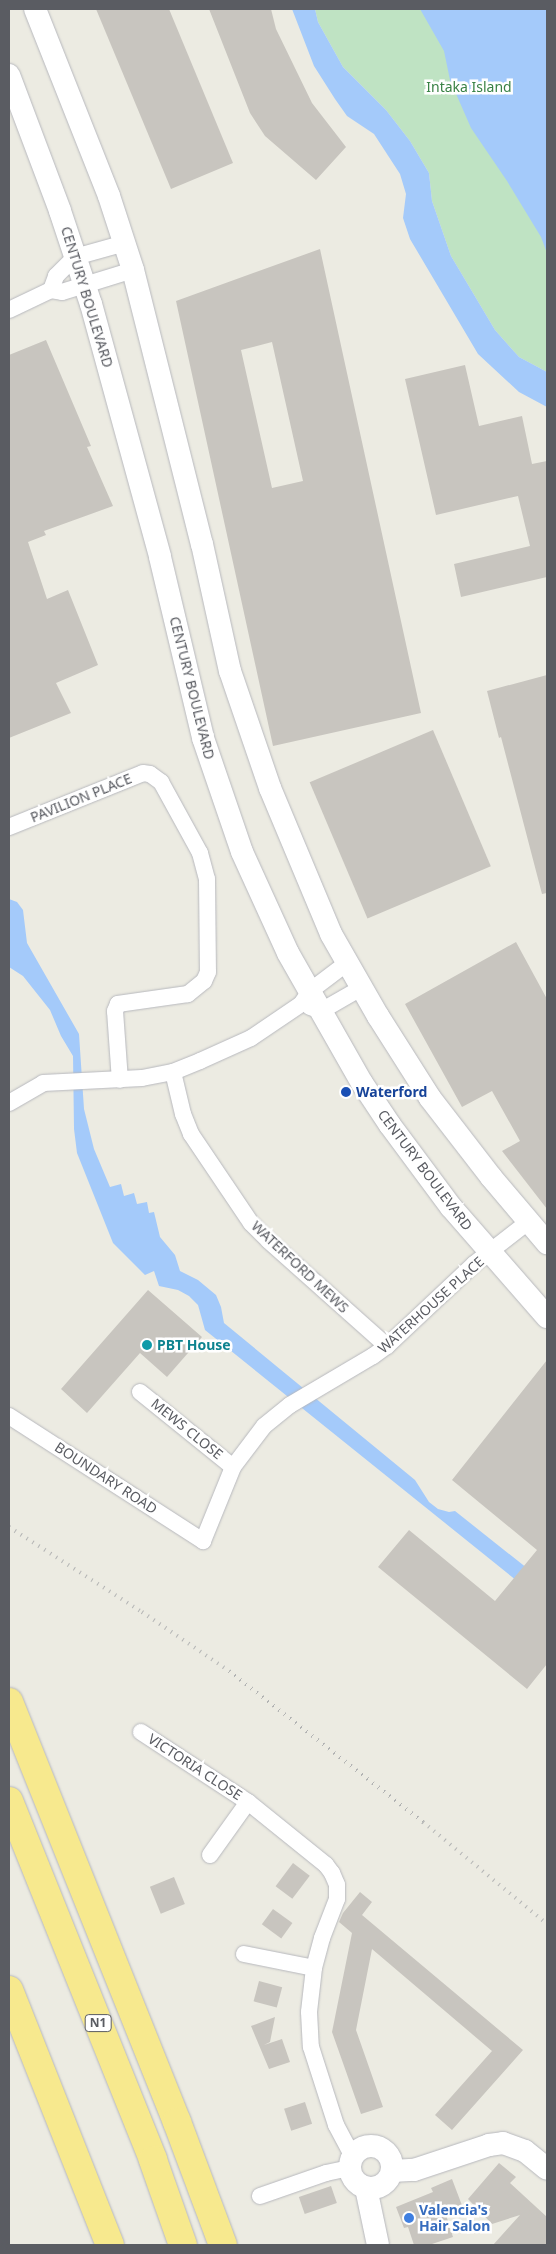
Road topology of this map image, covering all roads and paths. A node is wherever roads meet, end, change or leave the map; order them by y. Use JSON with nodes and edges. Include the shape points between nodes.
{"nodes":[{"id":1,"x":35,"y":9,"type":"edge"},
{"id":2,"x":9,"y":75,"type":"edge"},
{"id":3,"x":125,"y":243,"type":"junction"},
{"id":4,"x":75,"y":257,"type":"junction"},
{"id":5,"x":133,"y":270,"type":"junction"},
{"id":6,"x":84,"y":284,"type":"junction"},
{"id":7,"x":51,"y":290,"type":"junction"},
{"id":8,"x":9,"y":310,"type":"edge"},
{"id":9,"x":9,"y":827,"type":"edge"},
{"id":10,"x":347,"y":963,"type":"junction"},
{"id":11,"x":361,"y":988,"type":"junction"},
{"id":12,"x":311,"y":1002,"type":"junction"},
{"id":13,"x":173,"y":1072,"type":"junction"},
{"id":14,"x":120,"y":1080,"type":"junction"},
{"id":15,"x":9,"y":1103,"type":"edge"},
{"id":16,"x":528,"y":1222,"type":"junction"},
{"id":17,"x":547,"y":1243,"type":"edge"},
{"id":18,"x":489,"y":1253,"type":"junction"},
{"id":19,"x":547,"y":1317,"type":"edge"},
{"id":20,"x":386,"y":1346,"type":"junction"},
{"id":21,"x":140,"y":1392,"type":"dead end"},
{"id":22,"x":9,"y":1416,"type":"edge"},
{"id":23,"x":234,"y":1466,"type":"junction"},
{"id":24,"x":203,"y":1541,"type":"joint"},
{"id":25,"x":9,"y":1702,"type":"edge"},
{"id":26,"x":140,"y":1732,"type":"dead end"},
{"id":27,"x":9,"y":1801,"type":"edge"},
{"id":28,"x":248,"y":1802,"type":"junction"},
{"id":29,"x":210,"y":1855,"type":"dead end"},
{"id":30,"x":244,"y":1954,"type":"dead end"},
{"id":31,"x":314,"y":1968,"type":"junction"},
{"id":32,"x":9,"y":1990,"type":"edge"},
{"id":33,"x":351,"y":2162,"type":"junction"},
{"id":34,"x":547,"y":2169,"type":"edge"},
{"id":35,"x":392,"y":2171,"type":"junction"},
{"id":36,"x":366,"y":2188,"type":"junction"},
{"id":37,"x":260,"y":2196,"type":"dead end"},
{"id":38,"x":110,"y":2245,"type":"edge"},
{"id":39,"x":183,"y":2245,"type":"edge"},
{"id":40,"x":223,"y":2245,"type":"edge"},
{"id":41,"x":378,"y":2245,"type":"edge"}],
"edges":[{"from":1,"to":3,"type":"main road"},
{"from":2,"to":4,"type":"main road","name":"CENTURY BOULEVARD"},
{"from":3,"to":4,"type":"street"},
{"from":3,"to":5,"type":"main road"},
{"from":4,"to":6,"type":"main road","name":"CENTURY BOULEVARD"},
{"from":4,"to":7,"type":"street","via":[[56,276]]},
{"from":5,"to":6,"type":"street"},
{"from":5,"to":10,"type":"main road","via":[[202,544],[230,671],[270,788],[331,934]]},
{"from":6,"to":7,"type":"street","via":[[62,292]]},
{"from":6,"to":12,"type":"main road","name":"CENTURY BOULEVARD","via":[[160,557],[203,738],[242,852]]},
{"from":7,"to":8,"type":"street"},
{"from":9,"to":14,"type":"street","name":"PAVILION PLACE","via":[[143,773],[161,782],[200,853],[207,879],[208,972],[204,981],[188,994],[118,1004],[115,1011]]},
{"from":10,"to":11,"type":"main road"},
{"from":10,"to":12,"type":"street"},
{"from":11,"to":12,"type":"street"},
{"from":11,"to":16,"type":"main road","via":[[430,1098]]},
{"from":12,"to":13,"type":"street","via":[[250,1038]]},
{"from":12,"to":18,"type":"main road","name":"CENTURY BOULEVARD","via":[[390,1125]]},
{"from":13,"to":14,"type":"street"},
{"from":13,"to":20,"type":"street","name":"WATERFORD MEWS","via":[[191,1134],[251,1223]]},
{"from":14,"to":15,"type":"street","via":[[43,1083]]},
{"from":16,"to":17,"type":"main road"},
{"from":16,"to":18,"type":"street","name":"WATERHOUSE PLACE"},
{"from":18,"to":19,"type":"main road","name":"CENTURY BOULEVARD"},
{"from":18,"to":20,"type":"street","name":"WATERHOUSE PLACE"},
{"from":20,"to":23,"type":"street","name":"WATERHOUSE PLACE","via":[[290,1405],[264,1426]]},
{"from":21,"to":23,"type":"street","name":"MEWS CLOSE"},
{"from":22,"to":24,"type":"street","name":"BOUNDARY ROAD"},
{"from":23,"to":24,"type":"street","name":"WATERHOUSE PLACE"},
{"from":25,"to":40,"type":"highway"},
{"from":26,"to":28,"type":"street","name":"VICTORIA CLOSE"},
{"from":27,"to":39,"type":"highway","number":"N1","via":[[153,2160]]},
{"from":28,"to":29,"type":"street","name":"VICTORIA CLOSE"},
{"from":28,"to":31,"type":"street","name":"VICTORIA CLOSE","via":[[326,1865],[337,1885],[337,1899]]},
{"from":30,"to":31,"type":"street"},
{"from":31,"to":33,"type":"street","via":[[309,2012],[311,2047]]},
{"from":32,"to":38,"type":"highway"},
{"from":33,"to":35,"type":"main road","via":[[360,2148],[369,2145],[390,2156]]},
{"from":33,"to":36,"type":"main road","via":[[354,2181]]},
{"from":33,"to":37,"type":"street"},
{"from":34,"to":35,"type":"main road","via":[[525,2151],[503,2143],[414,2170]]},
{"from":35,"to":36,"type":"main road","via":[[383,2185]]},
{"from":36,"to":41,"type":"main road"}]}
